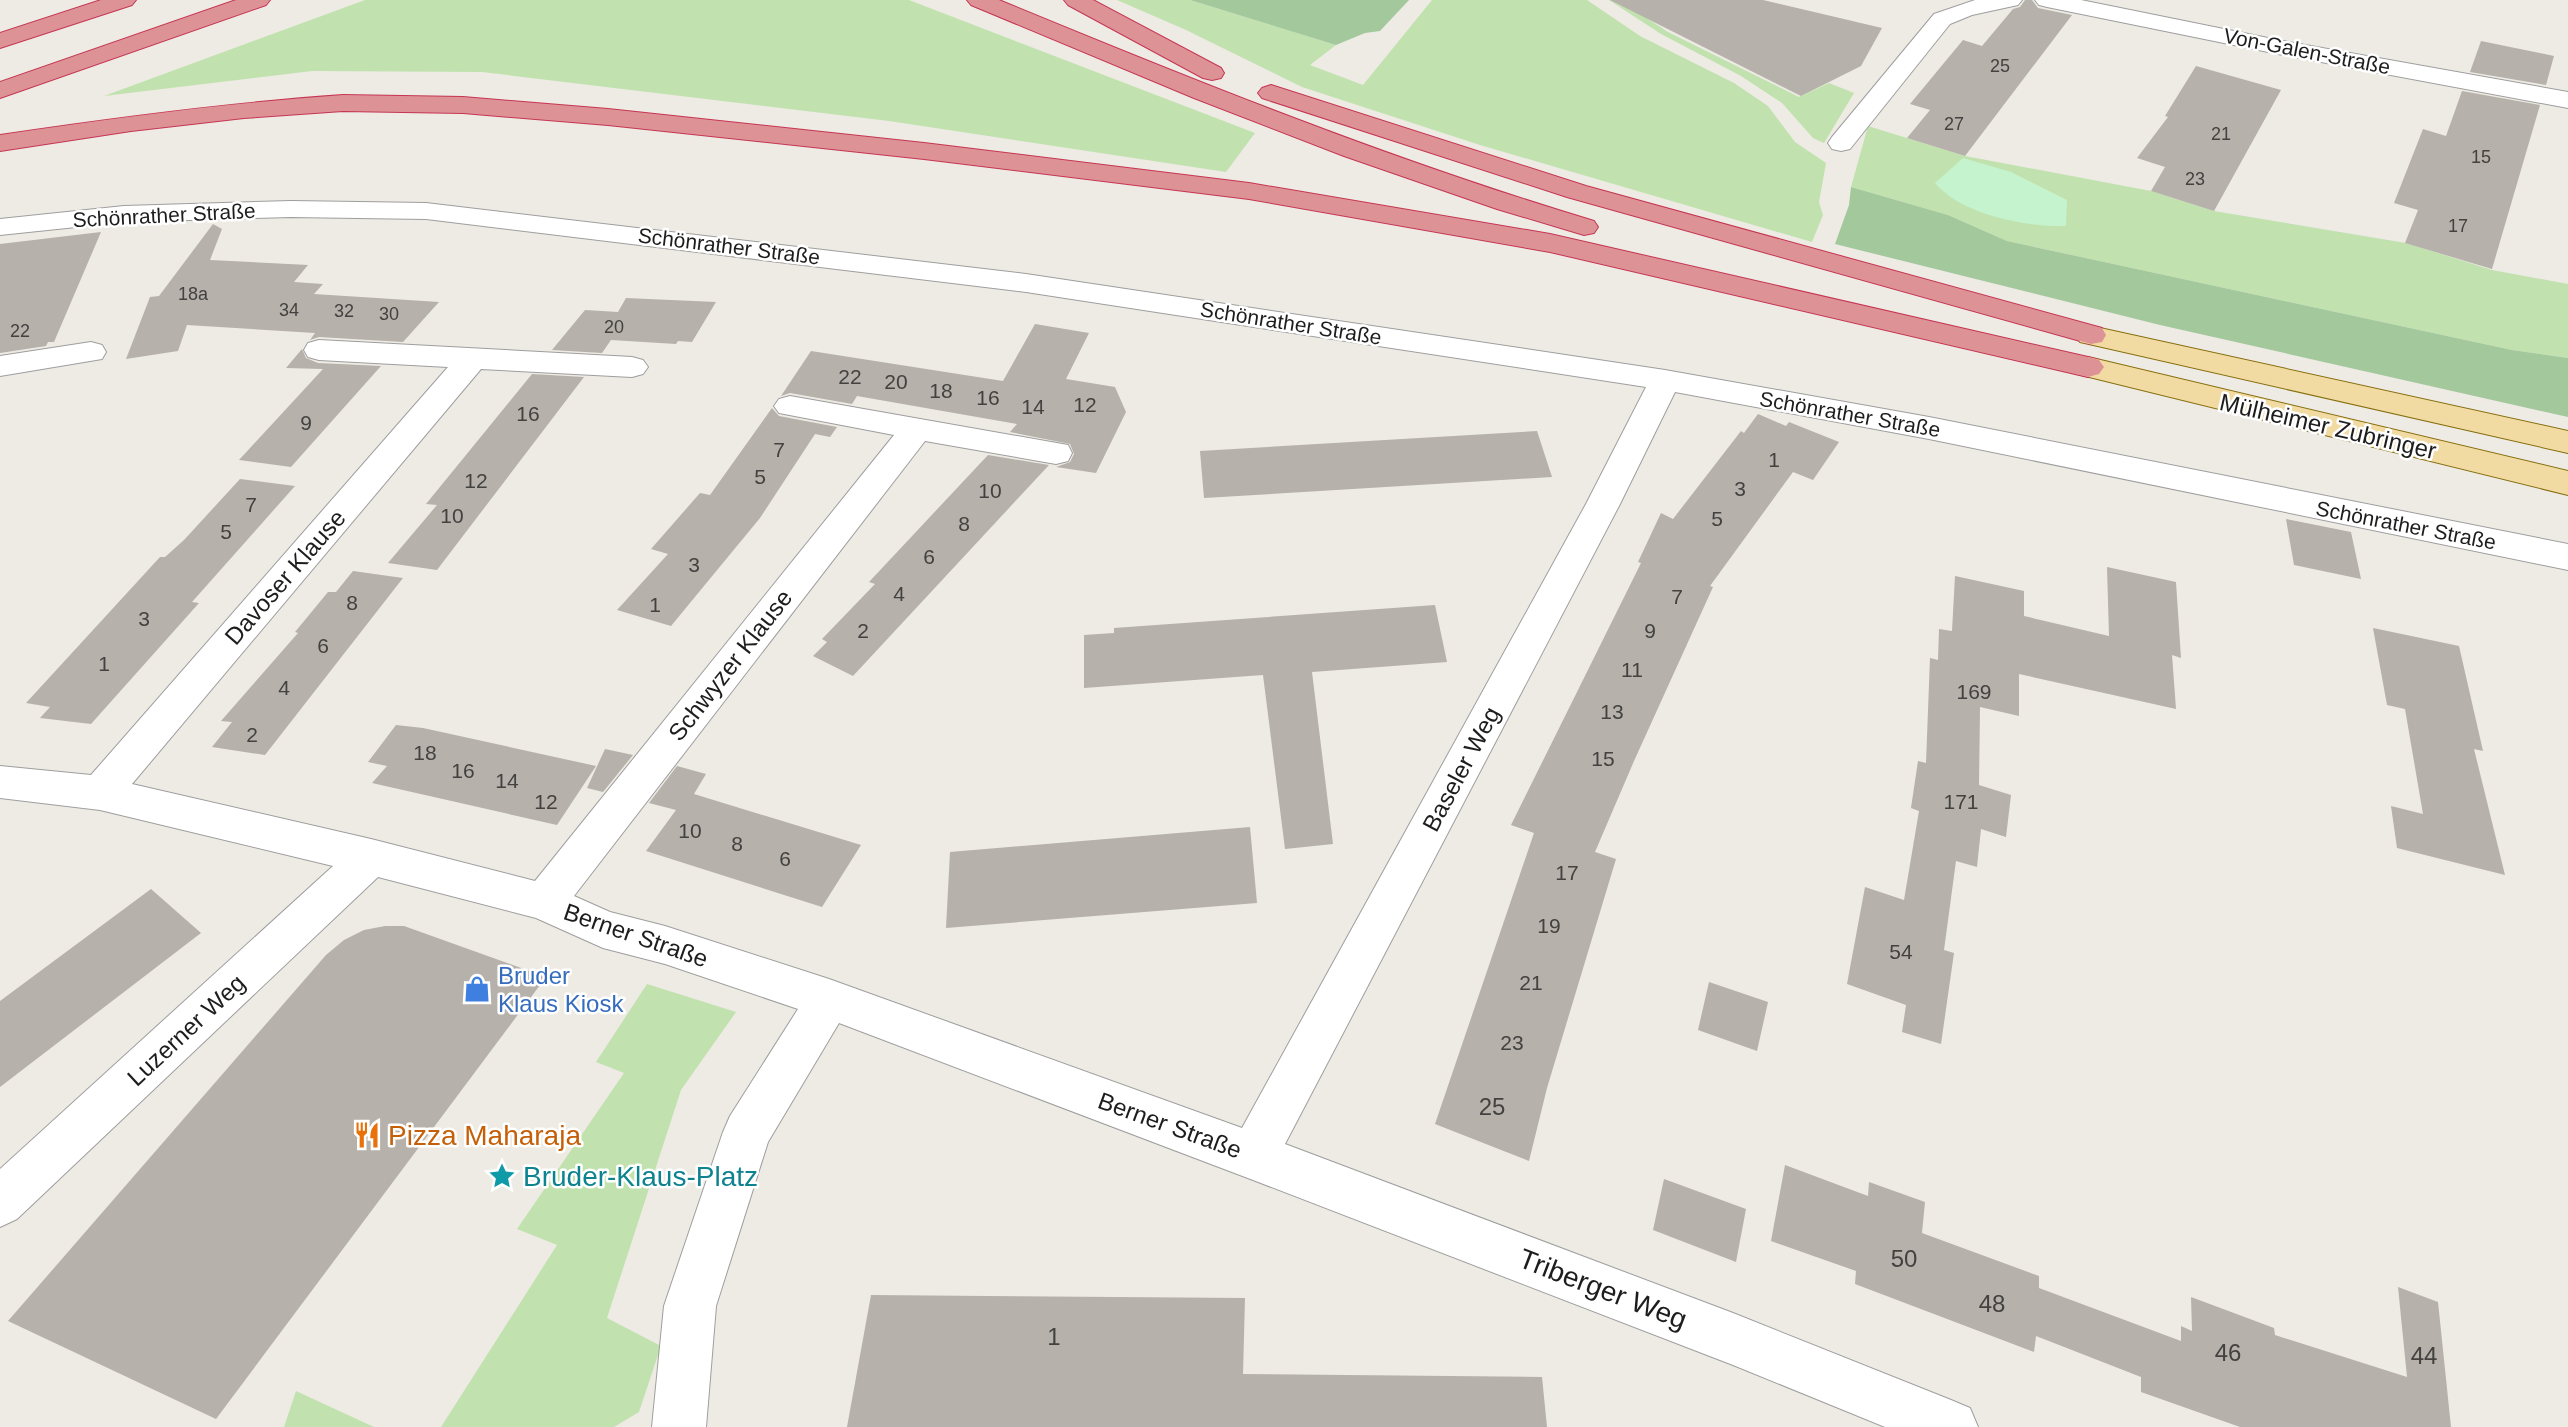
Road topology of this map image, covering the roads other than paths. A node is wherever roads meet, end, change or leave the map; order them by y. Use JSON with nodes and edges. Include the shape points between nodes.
{"nodes":[{"id":1,"x":111,"y":0,"type":"edge"},
{"id":2,"x":124,"y":0,"type":"edge"},
{"id":3,"x":258,"y":0,"type":"edge"},
{"id":4,"x":979,"y":0,"type":"edge"},
{"id":5,"x":1026,"y":0,"type":"edge"},
{"id":6,"x":1076,"y":0,"type":"edge"},
{"id":7,"x":2010,"y":0,"type":"edge"},
{"id":8,"x":2047,"y":0,"type":"edge"},
{"id":9,"x":0,"y":26,"type":"edge"},
{"id":10,"x":0,"y":41,"type":"edge"},
{"id":11,"x":1212,"y":73,"type":"junction"},
{"id":12,"x":0,"y":90,"type":"edge"},
{"id":13,"x":2568,"y":100,"type":"edge"},
{"id":14,"x":0,"y":143,"type":"edge"},
{"id":15,"x":1841,"y":143,"type":"dead end"},
{"id":16,"x":0,"y":227,"type":"edge"},
{"id":17,"x":2091,"y":335,"type":"joint"},
{"id":18,"x":319,"y":350,"type":"dead end"},
{"id":19,"x":91,"y":352,"type":"dead end"},
{"id":20,"x":471,"y":360,"type":"junction"},
{"id":21,"x":2075,"y":364,"type":"junction"},
{"id":22,"x":0,"y":366,"type":"edge"},
{"id":23,"x":632,"y":367,"type":"dead end"},
{"id":24,"x":1665,"y":380,"type":"junction"},
{"id":25,"x":790,"y":406,"type":"dead end"},
{"id":26,"x":917,"y":428,"type":"junction"},
{"id":27,"x":2568,"y":442,"type":"edge"},
{"id":28,"x":1056,"y":453,"type":"dead end"},
{"id":29,"x":2568,"y":483,"type":"edge"},
{"id":30,"x":2568,"y":556,"type":"edge"},
{"id":31,"x":0,"y":782,"type":"edge"},
{"id":32,"x":100,"y":793,"type":"junction"},
{"id":33,"x":371,"y":857,"type":"junction"},
{"id":34,"x":544,"y":902,"type":"junction"},
{"id":35,"x":829,"y":999,"type":"junction"},
{"id":36,"x":1253,"y":1156,"type":"junction"},
{"id":37,"x":0,"y":1202,"type":"edge"},
{"id":38,"x":679,"y":1427,"type":"edge"},
{"id":39,"x":1951,"y":1427,"type":"edge"}],
"edges":[{"from":1,"to":9,"type":"highway"},
{"from":2,"to":10,"type":"highway"},
{"from":3,"to":12,"type":"highway"},
{"from":4,"to":21,"type":"highway","via":[[1221,101],[1452,186],[1647,246]]},
{"from":5,"to":11,"type":"highway"},
{"from":6,"to":11,"type":"highway"},
{"from":7,"to":15,"type":"street","via":[[1942,19]]},
{"from":8,"to":13,"type":"street","name":"Von-Galen-Straße"},
{"from":11,"to":17,"type":"highway","via":[[1396,137],[1614,202]]},
{"from":14,"to":21,"type":"highway","via":[[131,123],[343,103],[463,105],[622,118],[1249,191],[1550,243]]},
{"from":16,"to":24,"type":"street","name":"Schönrather Straße","via":[[138,214],[426,211],[1026,283]]},
{"from":17,"to":27,"type":"main road","name":"Mülheimer Zubringer"},
{"from":18,"to":20,"type":"street"},
{"from":19,"to":22,"type":"street"},
{"from":20,"to":23,"type":"street"},
{"from":20,"to":32,"type":"street","name":"Davoser Klause"},
{"from":21,"to":29,"type":"main road","name":"Mülheimer Zubringer"},
{"from":24,"to":30,"type":"street","name":"Schönrather Straße"},
{"from":24,"to":36,"type":"street","name":"Baseler Weg"},
{"from":25,"to":26,"type":"street"},
{"from":26,"to":28,"type":"street"},
{"from":26,"to":34,"type":"street","name":"Schwyzer Klause"},
{"from":31,"to":32,"type":"street","name":"Berner Straße"},
{"from":32,"to":33,"type":"street","name":"Berner Straße"},
{"from":33,"to":34,"type":"street","name":"Berner Straße"},
{"from":33,"to":37,"type":"street","name":"Luzerner Weg"},
{"from":34,"to":35,"type":"street","name":"Berner Straße","via":[[603,929]]},
{"from":35,"to":36,"type":"street","name":"Berner Straße"},
{"from":35,"to":38,"type":"street","via":[[747,1132],[690,1306]]},
{"from":36,"to":39,"type":"street","name":"Triberger Weg"}]}
